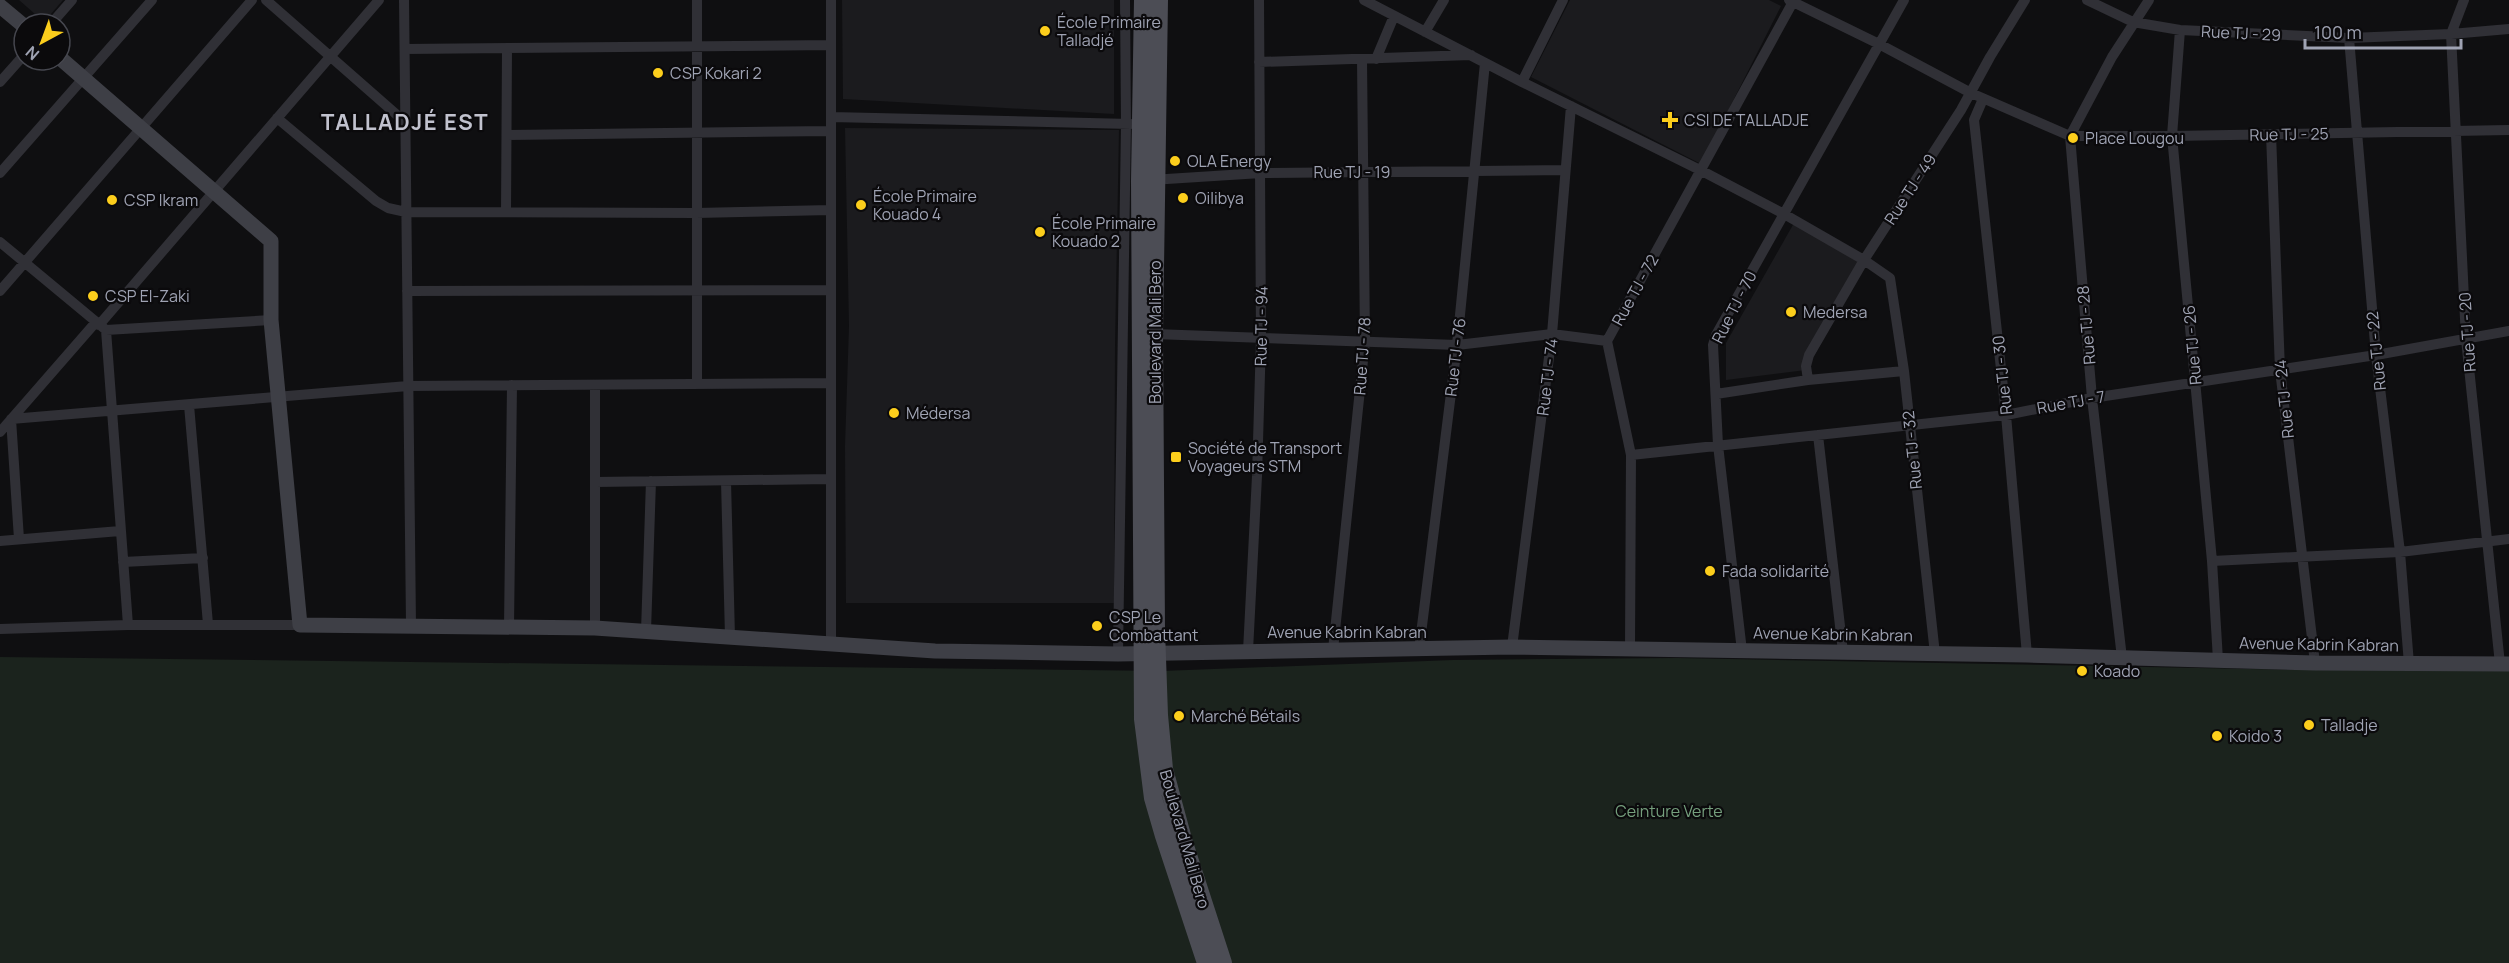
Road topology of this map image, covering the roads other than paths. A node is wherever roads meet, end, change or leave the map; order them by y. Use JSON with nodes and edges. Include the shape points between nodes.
{"nodes":[{"id":1,"x":72,"y":0,"type":"edge"},
{"id":2,"x":152,"y":0,"type":"edge"},
{"id":3,"x":252,"y":0,"type":"edge"},
{"id":4,"x":266,"y":0,"type":"edge"},
{"id":5,"x":379,"y":0,"type":"edge"},
{"id":6,"x":404,"y":0,"type":"edge"},
{"id":7,"x":697,"y":0,"type":"edge"},
{"id":8,"x":831,"y":0,"type":"edge"},
{"id":9,"x":1125,"y":0,"type":"edge"},
{"id":10,"x":1143,"y":0,"type":"edge"},
{"id":11,"x":1159,"y":0,"type":"edge"},
{"id":12,"x":1259,"y":0,"type":"edge"},
{"id":13,"x":1364,"y":0,"type":"edge"},
{"id":14,"x":1444,"y":0,"type":"edge"},
{"id":15,"x":1563,"y":0,"type":"edge"},
{"id":16,"x":1904,"y":0,"type":"edge"},
{"id":17,"x":2025,"y":0,"type":"edge"},
{"id":18,"x":2087,"y":0,"type":"edge"},
{"id":19,"x":2150,"y":0,"type":"edge"},
{"id":20,"x":1792,"y":1,"type":"edge"},
{"id":21,"x":2460,"y":1,"type":"edge"},
{"id":22,"x":0,"y":6,"type":"edge"},
{"id":23,"x":62,"y":12,"type":"edge"},
{"id":24,"x":12,"y":16,"type":"edge"},
{"id":25,"x":1394,"y":16,"type":"junction"},
{"id":26,"x":2133,"y":22,"type":"junction"},
{"id":27,"x":2509,"y":29,"type":"edge"},
{"id":28,"x":2180,"y":30,"type":"junction"},
{"id":29,"x":1425,"y":32,"type":"junction"},
{"id":30,"x":2451,"y":34,"type":"junction"},
{"id":31,"x":2349,"y":38,"type":"junction"},
{"id":32,"x":1879,"y":44,"type":"junction"},
{"id":33,"x":831,"y":45,"type":"junction"},
{"id":34,"x":696,"y":47,"type":"junction"},
{"id":35,"x":507,"y":49,"type":"junction"},
{"id":36,"x":405,"y":50,"type":"junction"},
{"id":37,"x":1471,"y":55,"type":"junction"},
{"id":38,"x":330,"y":56,"type":"junction"},
{"id":39,"x":1376,"y":59,"type":"junction"},
{"id":40,"x":1362,"y":60,"type":"junction"},
{"id":41,"x":1260,"y":62,"type":"junction"},
{"id":42,"x":1485,"y":63,"type":"junction"},
{"id":43,"x":12,"y":68,"type":"edge"},
{"id":44,"x":72,"y":68,"type":"edge"},
{"id":45,"x":83,"y":78,"type":"junction"},
{"id":46,"x":0,"y":82,"type":"edge"},
{"id":47,"x":1522,"y":82,"type":"junction"},
{"id":48,"x":1971,"y":93,"type":"junction"},
{"id":49,"x":1983,"y":99,"type":"junction"},
{"id":50,"x":1571,"y":106,"type":"junction"},
{"id":51,"x":831,"y":117,"type":"junction"},
{"id":52,"x":277,"y":118,"type":"junction"},
{"id":53,"x":405,"y":122,"type":"junction"},
{"id":54,"x":1133,"y":125,"type":"junction"},
{"id":55,"x":141,"y":128,"type":"junction"},
{"id":56,"x":2457,"y":130,"type":"junction"},
{"id":57,"x":2509,"y":130,"type":"edge"},
{"id":58,"x":831,"y":131,"type":"junction"},
{"id":59,"x":697,"y":132,"type":"junction"},
{"id":60,"x":2357,"y":132,"type":"junction"},
{"id":61,"x":2271,"y":134,"type":"junction"},
{"id":62,"x":507,"y":135,"type":"junction"},
{"id":63,"x":2070,"y":136,"type":"junction"},
{"id":64,"x":2172,"y":136,"type":"junction"},
{"id":65,"x":1565,"y":170,"type":"junction"},
{"id":66,"x":1702,"y":171,"type":"junction"},
{"id":67,"x":1261,"y":172,"type":"junction"},
{"id":68,"x":1365,"y":172,"type":"junction"},
{"id":69,"x":1475,"y":172,"type":"junction"},
{"id":70,"x":0,"y":173,"type":"edge"},
{"id":71,"x":1148,"y":180,"type":"junction"},
{"id":72,"x":214,"y":191,"type":"junction"},
{"id":73,"x":831,"y":210,"type":"junction"},
{"id":74,"x":406,"y":212,"type":"junction"},
{"id":75,"x":506,"y":212,"type":"junction"},
{"id":76,"x":696,"y":213,"type":"junction"},
{"id":77,"x":1784,"y":214,"type":"junction"},
{"id":78,"x":0,"y":242,"type":"edge"},
{"id":79,"x":1864,"y":260,"type":"junction"},
{"id":80,"x":25,"y":262,"type":"junction"},
{"id":81,"x":696,"y":289,"type":"junction"},
{"id":82,"x":831,"y":290,"type":"junction"},
{"id":83,"x":0,"y":291,"type":"edge"},
{"id":84,"x":407,"y":291,"type":"junction"},
{"id":85,"x":271,"y":320,"type":"junction"},
{"id":86,"x":100,"y":326,"type":"junction"},
{"id":87,"x":2509,"y":331,"type":"edge"},
{"id":88,"x":1154,"y":334,"type":"junction"},
{"id":89,"x":1552,"y":334,"type":"junction"},
{"id":90,"x":1261,"y":339,"type":"junction"},
{"id":91,"x":2466,"y":339,"type":"junction"},
{"id":92,"x":1365,"y":341,"type":"junction"},
{"id":93,"x":1607,"y":341,"type":"junction"},
{"id":94,"x":1457,"y":345,"type":"junction"},
{"id":95,"x":2376,"y":355,"type":"junction"},
{"id":96,"x":2280,"y":370,"type":"junction"},
{"id":97,"x":1904,"y":371,"type":"junction"},
{"id":98,"x":1808,"y":380,"type":"junction"},
{"id":99,"x":831,"y":382,"type":"junction"},
{"id":100,"x":2195,"y":383,"type":"junction"},
{"id":101,"x":697,"y":384,"type":"junction"},
{"id":102,"x":512,"y":385,"type":"junction"},
{"id":103,"x":595,"y":385,"type":"junction"},
{"id":104,"x":408,"y":386,"type":"junction"},
{"id":105,"x":1716,"y":394,"type":"junction"},
{"id":106,"x":278,"y":396,"type":"junction"},
{"id":107,"x":2092,"y":398,"type":"junction"},
{"id":108,"x":189,"y":405,"type":"junction"},
{"id":109,"x":111,"y":410,"type":"junction"},
{"id":110,"x":2006,"y":414,"type":"junction"},
{"id":111,"x":11,"y":419,"type":"junction"},
{"id":112,"x":1910,"y":426,"type":"junction"},
{"id":113,"x":0,"y":432,"type":"edge"},
{"id":114,"x":1818,"y":435,"type":"junction"},
{"id":115,"x":1718,"y":445,"type":"junction"},
{"id":116,"x":1631,"y":455,"type":"junction"},
{"id":117,"x":831,"y":479,"type":"junction"},
{"id":118,"x":651,"y":481,"type":"junction"},
{"id":119,"x":726,"y":481,"type":"junction"},
{"id":120,"x":595,"y":482,"type":"junction"},
{"id":121,"x":120,"y":531,"type":"junction"},
{"id":122,"x":19,"y":539,"type":"junction"},
{"id":123,"x":2509,"y":539,"type":"edge"},
{"id":124,"x":0,"y":541,"type":"edge"},
{"id":125,"x":2487,"y":543,"type":"junction"},
{"id":126,"x":2400,"y":552,"type":"junction"},
{"id":127,"x":2302,"y":556,"type":"junction"},
{"id":128,"x":203,"y":558,"type":"junction"},
{"id":129,"x":2212,"y":561,"type":"junction"},
{"id":130,"x":123,"y":562,"type":"junction"},
{"id":131,"x":1119,"y":590,"type":"junction"},
{"id":132,"x":1141,"y":591,"type":"junction"},
{"id":133,"x":208,"y":624,"type":"junction"},
{"id":134,"x":128,"y":625,"type":"junction"},
{"id":135,"x":300,"y":625,"type":"junction"},
{"id":136,"x":411,"y":625,"type":"junction"},
{"id":137,"x":509,"y":627,"type":"junction"},
{"id":138,"x":1148,"y":627,"type":"junction"},
{"id":139,"x":595,"y":628,"type":"junction"},
{"id":140,"x":0,"y":629,"type":"edge"},
{"id":141,"x":646,"y":631,"type":"junction"},
{"id":142,"x":730,"y":637,"type":"junction"},
{"id":143,"x":831,"y":643,"type":"junction"},
{"id":144,"x":1512,"y":647,"type":"junction"},
{"id":145,"x":1630,"y":648,"type":"junction"},
{"id":146,"x":1334,"y":650,"type":"junction"},
{"id":147,"x":1419,"y":650,"type":"junction"},
{"id":148,"x":1248,"y":651,"type":"junction"},
{"id":149,"x":1742,"y":651,"type":"junction"},
{"id":150,"x":1843,"y":652,"type":"junction"},
{"id":151,"x":1118,"y":654,"type":"junction"},
{"id":152,"x":1149,"y":654,"type":"junction"},
{"id":153,"x":1935,"y":654,"type":"junction"},
{"id":154,"x":2027,"y":655,"type":"junction"},
{"id":155,"x":2122,"y":658,"type":"junction"},
{"id":156,"x":2218,"y":660,"type":"junction"},
{"id":157,"x":2314,"y":663,"type":"junction"},
{"id":158,"x":2409,"y":664,"type":"junction"},
{"id":159,"x":2505,"y":664,"type":"edge"},
{"id":160,"x":1150,"y":677,"type":"junction"},
{"id":161,"x":1206,"y":963,"type":"edge"},
{"id":162,"x":1223,"y":963,"type":"edge"}],
"edges":[{"from":1,"to":23,"type":"street"},
{"from":2,"to":45,"type":"street"},
{"from":3,"to":55,"type":"street"},
{"from":4,"to":38,"type":"street"},
{"from":5,"to":38,"type":"street"},
{"from":6,"to":36,"type":"street"},
{"from":7,"to":34,"type":"street"},
{"from":8,"to":33,"type":"street"},
{"from":9,"to":54,"type":"street"},
{"from":10,"to":54,"type":"main road","name":"Boulevard Mali Bero"},
{"from":11,"to":71,"type":"main road","name":"Boulevard Mali Bero"},
{"from":12,"to":41,"type":"street","name":"Rue TJ - 94"},
{"from":13,"to":25,"type":"street","name":"Rue TJ - 32"},
{"from":14,"to":29,"type":"street"},
{"from":15,"to":47,"type":"street"},
{"from":16,"to":32,"type":"street","name":"Rue TJ - 70"},
{"from":17,"to":48,"type":"street","name":"Rue TJ - 49"},
{"from":18,"to":26,"type":"street","name":"Rue TJ - 29"},
{"from":19,"to":26,"type":"street"},
{"from":20,"to":32,"type":"street"},
{"from":20,"to":66,"type":"street","name":"Rue TJ - 72"},
{"from":21,"to":30,"type":"street","name":"Rue TJ - 20"},
{"from":22,"to":24,"type":"street"},
{"from":25,"to":29,"type":"street","name":"Rue TJ - 32"},
{"from":25,"to":39,"type":"street"},
{"from":26,"to":28,"type":"street","name":"Rue TJ - 29"},
{"from":26,"to":63,"type":"street"},
{"from":27,"to":30,"type":"street","name":"Rue TJ - 29"},
{"from":28,"to":31,"type":"street","name":"Rue TJ - 29"},
{"from":28,"to":64,"type":"street","name":"Rue TJ - 26"},
{"from":29,"to":37,"type":"street","name":"Rue TJ - 32"},
{"from":30,"to":31,"type":"street","name":"Rue TJ - 29"},
{"from":30,"to":56,"type":"street","name":"Rue TJ - 20"},
{"from":31,"to":60,"type":"street","name":"Rue TJ - 22"},
{"from":32,"to":48,"type":"street"},
{"from":32,"to":77,"type":"street","name":"Rue TJ - 70"},
{"from":33,"to":34,"type":"street"},
{"from":33,"to":51,"type":"street"},
{"from":34,"to":35,"type":"street"},
{"from":34,"to":59,"type":"street"},
{"from":35,"to":36,"type":"street"},
{"from":35,"to":62,"type":"street"},
{"from":36,"to":53,"type":"street"},
{"from":37,"to":39,"type":"street"},
{"from":37,"to":42,"type":"street","name":"Rue TJ - 32"},
{"from":38,"to":52,"type":"street"},
{"from":38,"to":53,"type":"street"},
{"from":39,"to":40,"type":"street"},
{"from":40,"to":41,"type":"street"},
{"from":40,"to":68,"type":"street","name":"Rue TJ - 78"},
{"from":41,"to":67,"type":"street","name":"Rue TJ - 94"},
{"from":42,"to":47,"type":"street","name":"Rue TJ - 32"},
{"from":42,"to":69,"type":"street","name":"Rue TJ - 76"},
{"from":43,"to":46,"type":"street"},
{"from":44,"to":45,"type":"street"},
{"from":45,"to":55,"type":"street"},
{"from":45,"to":70,"type":"street"},
{"from":47,"to":50,"type":"street","name":"Rue TJ - 32"},
{"from":48,"to":49,"type":"street"},
{"from":48,"to":79,"type":"street","name":"Rue TJ - 49"},
{"from":49,"to":63,"type":"street"},
{"from":49,"to":110,"type":"street","name":"Rue TJ - 30","via":[[1974,120]]},
{"from":50,"to":65,"type":"street","name":"Rue TJ - 74"},
{"from":50,"to":66,"type":"street","name":"Rue TJ - 32"},
{"from":51,"to":54,"type":"street"},
{"from":51,"to":58,"type":"street"},
{"from":52,"to":72,"type":"street"},
{"from":52,"to":74,"type":"street","via":[[376,201]]},
{"from":53,"to":74,"type":"street"},
{"from":54,"to":71,"type":"main road","name":"Boulevard Mali Bero"},
{"from":54,"to":131,"type":"street"},
{"from":55,"to":72,"type":"street"},
{"from":55,"to":80,"type":"street"},
{"from":56,"to":57,"type":"street","name":"Rue TJ - 25"},
{"from":56,"to":60,"type":"street","name":"Rue TJ - 25"},
{"from":56,"to":91,"type":"street","name":"Rue TJ - 20"},
{"from":58,"to":59,"type":"street"},
{"from":58,"to":73,"type":"street"},
{"from":59,"to":62,"type":"street"},
{"from":59,"to":76,"type":"street"},
{"from":60,"to":61,"type":"street","name":"Rue TJ - 25"},
{"from":60,"to":95,"type":"street","name":"Rue TJ - 22"},
{"from":61,"to":64,"type":"street","name":"Rue TJ - 25"},
{"from":61,"to":96,"type":"street","name":"Rue TJ - 24"},
{"from":62,"to":75,"type":"street"},
{"from":63,"to":64,"type":"street","name":"Rue TJ - 25"},
{"from":63,"to":107,"type":"street","name":"Rue TJ - 28"},
{"from":64,"to":100,"type":"street","name":"Rue TJ - 26"},
{"from":65,"to":69,"type":"street","name":"Rue TJ - 19"},
{"from":65,"to":89,"type":"street","name":"Rue TJ - 74"},
{"from":66,"to":77,"type":"street","name":"Rue TJ - 32"},
{"from":66,"to":93,"type":"street","name":"Rue TJ - 72"},
{"from":67,"to":68,"type":"street","name":"Rue TJ - 19"},
{"from":67,"to":71,"type":"street","name":"Rue TJ - 19"},
{"from":67,"to":90,"type":"street","name":"Rue TJ - 94"},
{"from":68,"to":69,"type":"street","name":"Rue TJ - 19"},
{"from":68,"to":92,"type":"street","name":"Rue TJ - 78"},
{"from":69,"to":94,"type":"street","name":"Rue TJ - 76"},
{"from":71,"to":88,"type":"main road","name":"Boulevard Mali Bero"},
{"from":71,"to":132,"type":"main road","name":"Boulevard Mali Bero"},
{"from":72,"to":85,"type":"street","via":[[272,241]]},
{"from":72,"to":86,"type":"street"},
{"from":73,"to":76,"type":"street"},
{"from":73,"to":82,"type":"street"},
{"from":74,"to":75,"type":"street"},
{"from":74,"to":84,"type":"street"},
{"from":75,"to":76,"type":"street"},
{"from":76,"to":81,"type":"street"},
{"from":77,"to":79,"type":"street","name":"Rue TJ - 32"},
{"from":77,"to":105,"type":"street","name":"Rue TJ - 70","via":[[1716,335]]},
{"from":78,"to":80,"type":"street"},
{"from":79,"to":97,"type":"street","name":"Rue TJ - 32","via":[[1892,282]]},
{"from":79,"to":98,"type":"street","name":"Rue TJ - 49","via":[[1806,360]]},
{"from":80,"to":83,"type":"street"},
{"from":80,"to":86,"type":"street"},
{"from":81,"to":82,"type":"street"},
{"from":81,"to":84,"type":"street"},
{"from":81,"to":101,"type":"street"},
{"from":82,"to":99,"type":"street"},
{"from":84,"to":104,"type":"street"},
{"from":85,"to":86,"type":"street"},
{"from":85,"to":106,"type":"street"},
{"from":86,"to":109,"type":"street"},
{"from":86,"to":111,"type":"street"},
{"from":87,"to":91,"type":"street","name":"Rue TJ - 7"},
{"from":88,"to":90,"type":"street"},
{"from":88,"to":138,"type":"main road","name":"Boulevard Mali Bero"},
{"from":89,"to":93,"type":"street"},
{"from":89,"to":94,"type":"street"},
{"from":89,"to":144,"type":"street","name":"Rue TJ - 74"},
{"from":90,"to":92,"type":"street"},
{"from":90,"to":148,"type":"street","name":"Rue TJ - 94"},
{"from":91,"to":95,"type":"street","name":"Rue TJ - 7"},
{"from":91,"to":125,"type":"street","name":"Rue TJ - 20"},
{"from":92,"to":94,"type":"street"},
{"from":92,"to":146,"type":"street","name":"Rue TJ - 78"},
{"from":93,"to":116,"type":"street","name":"Rue TJ - 72"},
{"from":94,"to":147,"type":"street","name":"Rue TJ - 76"},
{"from":95,"to":96,"type":"street","name":"Rue TJ - 7"},
{"from":95,"to":126,"type":"street","name":"Rue TJ - 22"},
{"from":96,"to":100,"type":"street","name":"Rue TJ - 7"},
{"from":96,"to":127,"type":"street","name":"Rue TJ - 24"},
{"from":97,"to":98,"type":"street"},
{"from":97,"to":112,"type":"street","name":"Rue TJ - 32"},
{"from":98,"to":105,"type":"street"},
{"from":99,"to":101,"type":"street"},
{"from":99,"to":117,"type":"street"},
{"from":100,"to":107,"type":"street","name":"Rue TJ - 7"},
{"from":100,"to":129,"type":"street","name":"Rue TJ - 26"},
{"from":101,"to":103,"type":"street"},
{"from":102,"to":103,"type":"street"},
{"from":102,"to":104,"type":"street"},
{"from":102,"to":137,"type":"street"},
{"from":103,"to":120,"type":"street"},
{"from":104,"to":106,"type":"street"},
{"from":104,"to":136,"type":"street"},
{"from":105,"to":115,"type":"street","name":"Rue TJ - 70"},
{"from":106,"to":108,"type":"street"},
{"from":106,"to":135,"type":"street"},
{"from":107,"to":110,"type":"street","name":"Rue TJ - 7"},
{"from":107,"to":155,"type":"street","name":"Rue TJ - 28"},
{"from":108,"to":109,"type":"street"},
{"from":108,"to":128,"type":"street"},
{"from":109,"to":111,"type":"street"},
{"from":109,"to":121,"type":"street"},
{"from":110,"to":112,"type":"street","name":"Rue TJ - 7"},
{"from":110,"to":154,"type":"street","name":"Rue TJ - 30"},
{"from":111,"to":113,"type":"street"},
{"from":111,"to":122,"type":"street"},
{"from":112,"to":114,"type":"street","name":"Rue TJ - 7"},
{"from":112,"to":153,"type":"street","name":"Rue TJ - 32"},
{"from":114,"to":115,"type":"street","name":"Rue TJ - 7"},
{"from":114,"to":150,"type":"street"},
{"from":115,"to":116,"type":"street","name":"Rue TJ - 7"},
{"from":115,"to":149,"type":"street","name":"Rue TJ - 70"},
{"from":116,"to":145,"type":"street","name":"Rue TJ - 72"},
{"from":117,"to":119,"type":"street"},
{"from":117,"to":143,"type":"street"},
{"from":118,"to":119,"type":"street"},
{"from":118,"to":120,"type":"street"},
{"from":118,"to":141,"type":"street"},
{"from":119,"to":142,"type":"street"},
{"from":120,"to":139,"type":"street"},
{"from":121,"to":122,"type":"street"},
{"from":121,"to":130,"type":"street"},
{"from":122,"to":124,"type":"street"},
{"from":123,"to":125,"type":"street"},
{"from":125,"to":126,"type":"street"},
{"from":125,"to":159,"type":"street","name":"Rue TJ - 20"},
{"from":126,"to":127,"type":"street"},
{"from":126,"to":158,"type":"street","name":"Rue TJ - 22"},
{"from":127,"to":129,"type":"street"},
{"from":127,"to":157,"type":"street","name":"Rue TJ - 24"},
{"from":128,"to":130,"type":"street"},
{"from":128,"to":133,"type":"street"},
{"from":129,"to":156,"type":"street","name":"Rue TJ - 26"},
{"from":130,"to":134,"type":"street"},
{"from":131,"to":132,"type":"street"},
{"from":131,"to":151,"type":"street"},
{"from":132,"to":138,"type":"main road","name":"Boulevard Mali Bero"},
{"from":133,"to":134,"type":"street"},
{"from":133,"to":135,"type":"street"},
{"from":134,"to":140,"type":"street"},
{"from":135,"to":136,"type":"street","name":"Avenue Kabrin Kabran"},
{"from":136,"to":137,"type":"street","name":"Avenue Kabrin Kabran"},
{"from":137,"to":139,"type":"street","name":"Avenue Kabrin Kabran"},
{"from":138,"to":152,"type":"main road"},
{"from":139,"to":141,"type":"street","name":"Avenue Kabrin Kabran"},
{"from":141,"to":142,"type":"street","name":"Avenue Kabrin Kabran"},
{"from":142,"to":143,"type":"street","name":"Avenue Kabrin Kabran"},
{"from":143,"to":151,"type":"street","name":"Avenue Kabrin Kabran","via":[[934,651]]},
{"from":144,"to":145,"type":"street","name":"Avenue Kabrin Kabran"},
{"from":144,"to":147,"type":"street","name":"Avenue Kabrin Kabran"},
{"from":145,"to":149,"type":"street","name":"Avenue Kabrin Kabran"},
{"from":146,"to":147,"type":"street","name":"Avenue Kabrin Kabran"},
{"from":146,"to":148,"type":"street","name":"Avenue Kabrin Kabran"},
{"from":148,"to":152,"type":"street","name":"Avenue Kabrin Kabran"},
{"from":149,"to":150,"type":"street","name":"Avenue Kabrin Kabran"},
{"from":150,"to":153,"type":"street","name":"Avenue Kabrin Kabran"},
{"from":151,"to":152,"type":"street","name":"Avenue Kabrin Kabran"},
{"from":152,"to":160,"type":"main road"},
{"from":153,"to":154,"type":"street","name":"Avenue Kabrin Kabran"},
{"from":154,"to":155,"type":"street","name":"Avenue Kabrin Kabran"},
{"from":155,"to":156,"type":"street","name":"Avenue Kabrin Kabran"},
{"from":156,"to":157,"type":"street","name":"Avenue Kabrin Kabran"},
{"from":157,"to":158,"type":"street","name":"Avenue Kabrin Kabran"},
{"from":158,"to":159,"type":"street","name":"Avenue Kabrin Kabran"},
{"from":160,"to":161,"type":"main road","name":"Boulevard Mali Bero","via":[[1143,719],[1153,798]]},
{"from":160,"to":162,"type":"main road","name":"Boulevard Mali Bero","via":[[1164,770]]}]}
